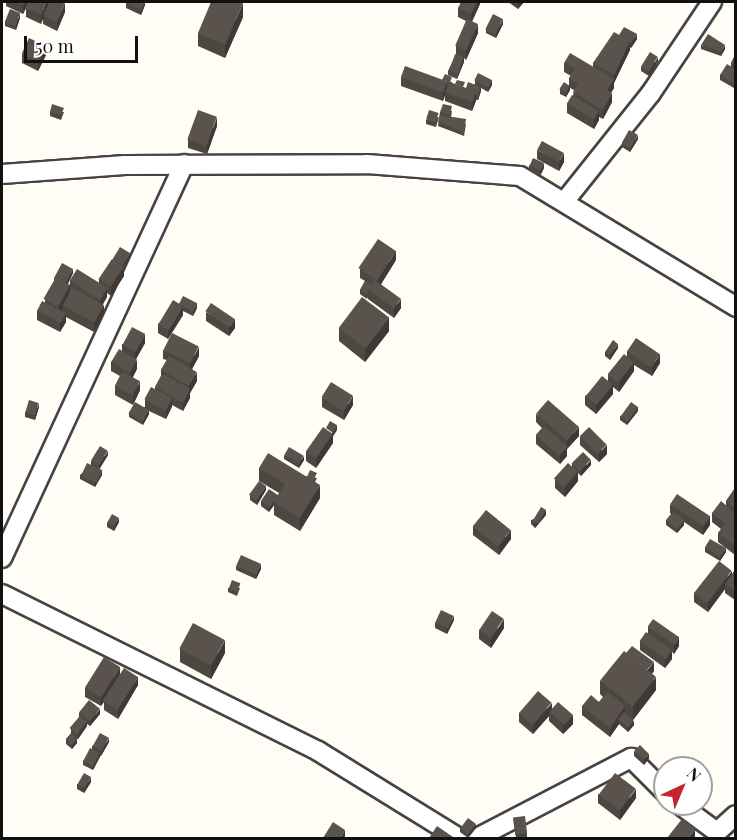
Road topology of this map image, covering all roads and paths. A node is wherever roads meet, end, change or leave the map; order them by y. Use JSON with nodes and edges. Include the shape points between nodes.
{"nodes":[{"id":1,"x":712,"y":2,"type":"edge"},
{"id":2,"x":184,"y":164,"type":"junction"},
{"id":3,"x":2,"y":174,"type":"edge"},
{"id":4,"x":564,"y":202,"type":"junction"},
{"id":5,"x":735,"y":307,"type":"edge"},
{"id":6,"x":2,"y":558,"type":"edge"},
{"id":7,"x":2,"y":594,"type":"edge"},
{"id":8,"x":653,"y":780,"type":"edge"},
{"id":9,"x":735,"y":815,"type":"edge"},
{"id":10,"x":695,"y":816,"type":"edge"},
{"id":11,"x":459,"y":838,"type":"edge"},
{"id":12,"x":477,"y":838,"type":"edge"}],
"edges":[{"from":1,"to":4,"type":"street","via":[[651,93]]},
{"from":2,"to":3,"type":"street"},
{"from":2,"to":4,"type":"street","via":[[367,164],[520,176]]},
{"from":2,"to":6,"type":"street"},
{"from":4,"to":5,"type":"street"},
{"from":7,"to":11,"type":"street","via":[[318,750]]},
{"from":8,"to":12,"type":"street","via":[[631,758]]},
{"from":9,"to":10,"type":"street","via":[[717,832]]}]}
